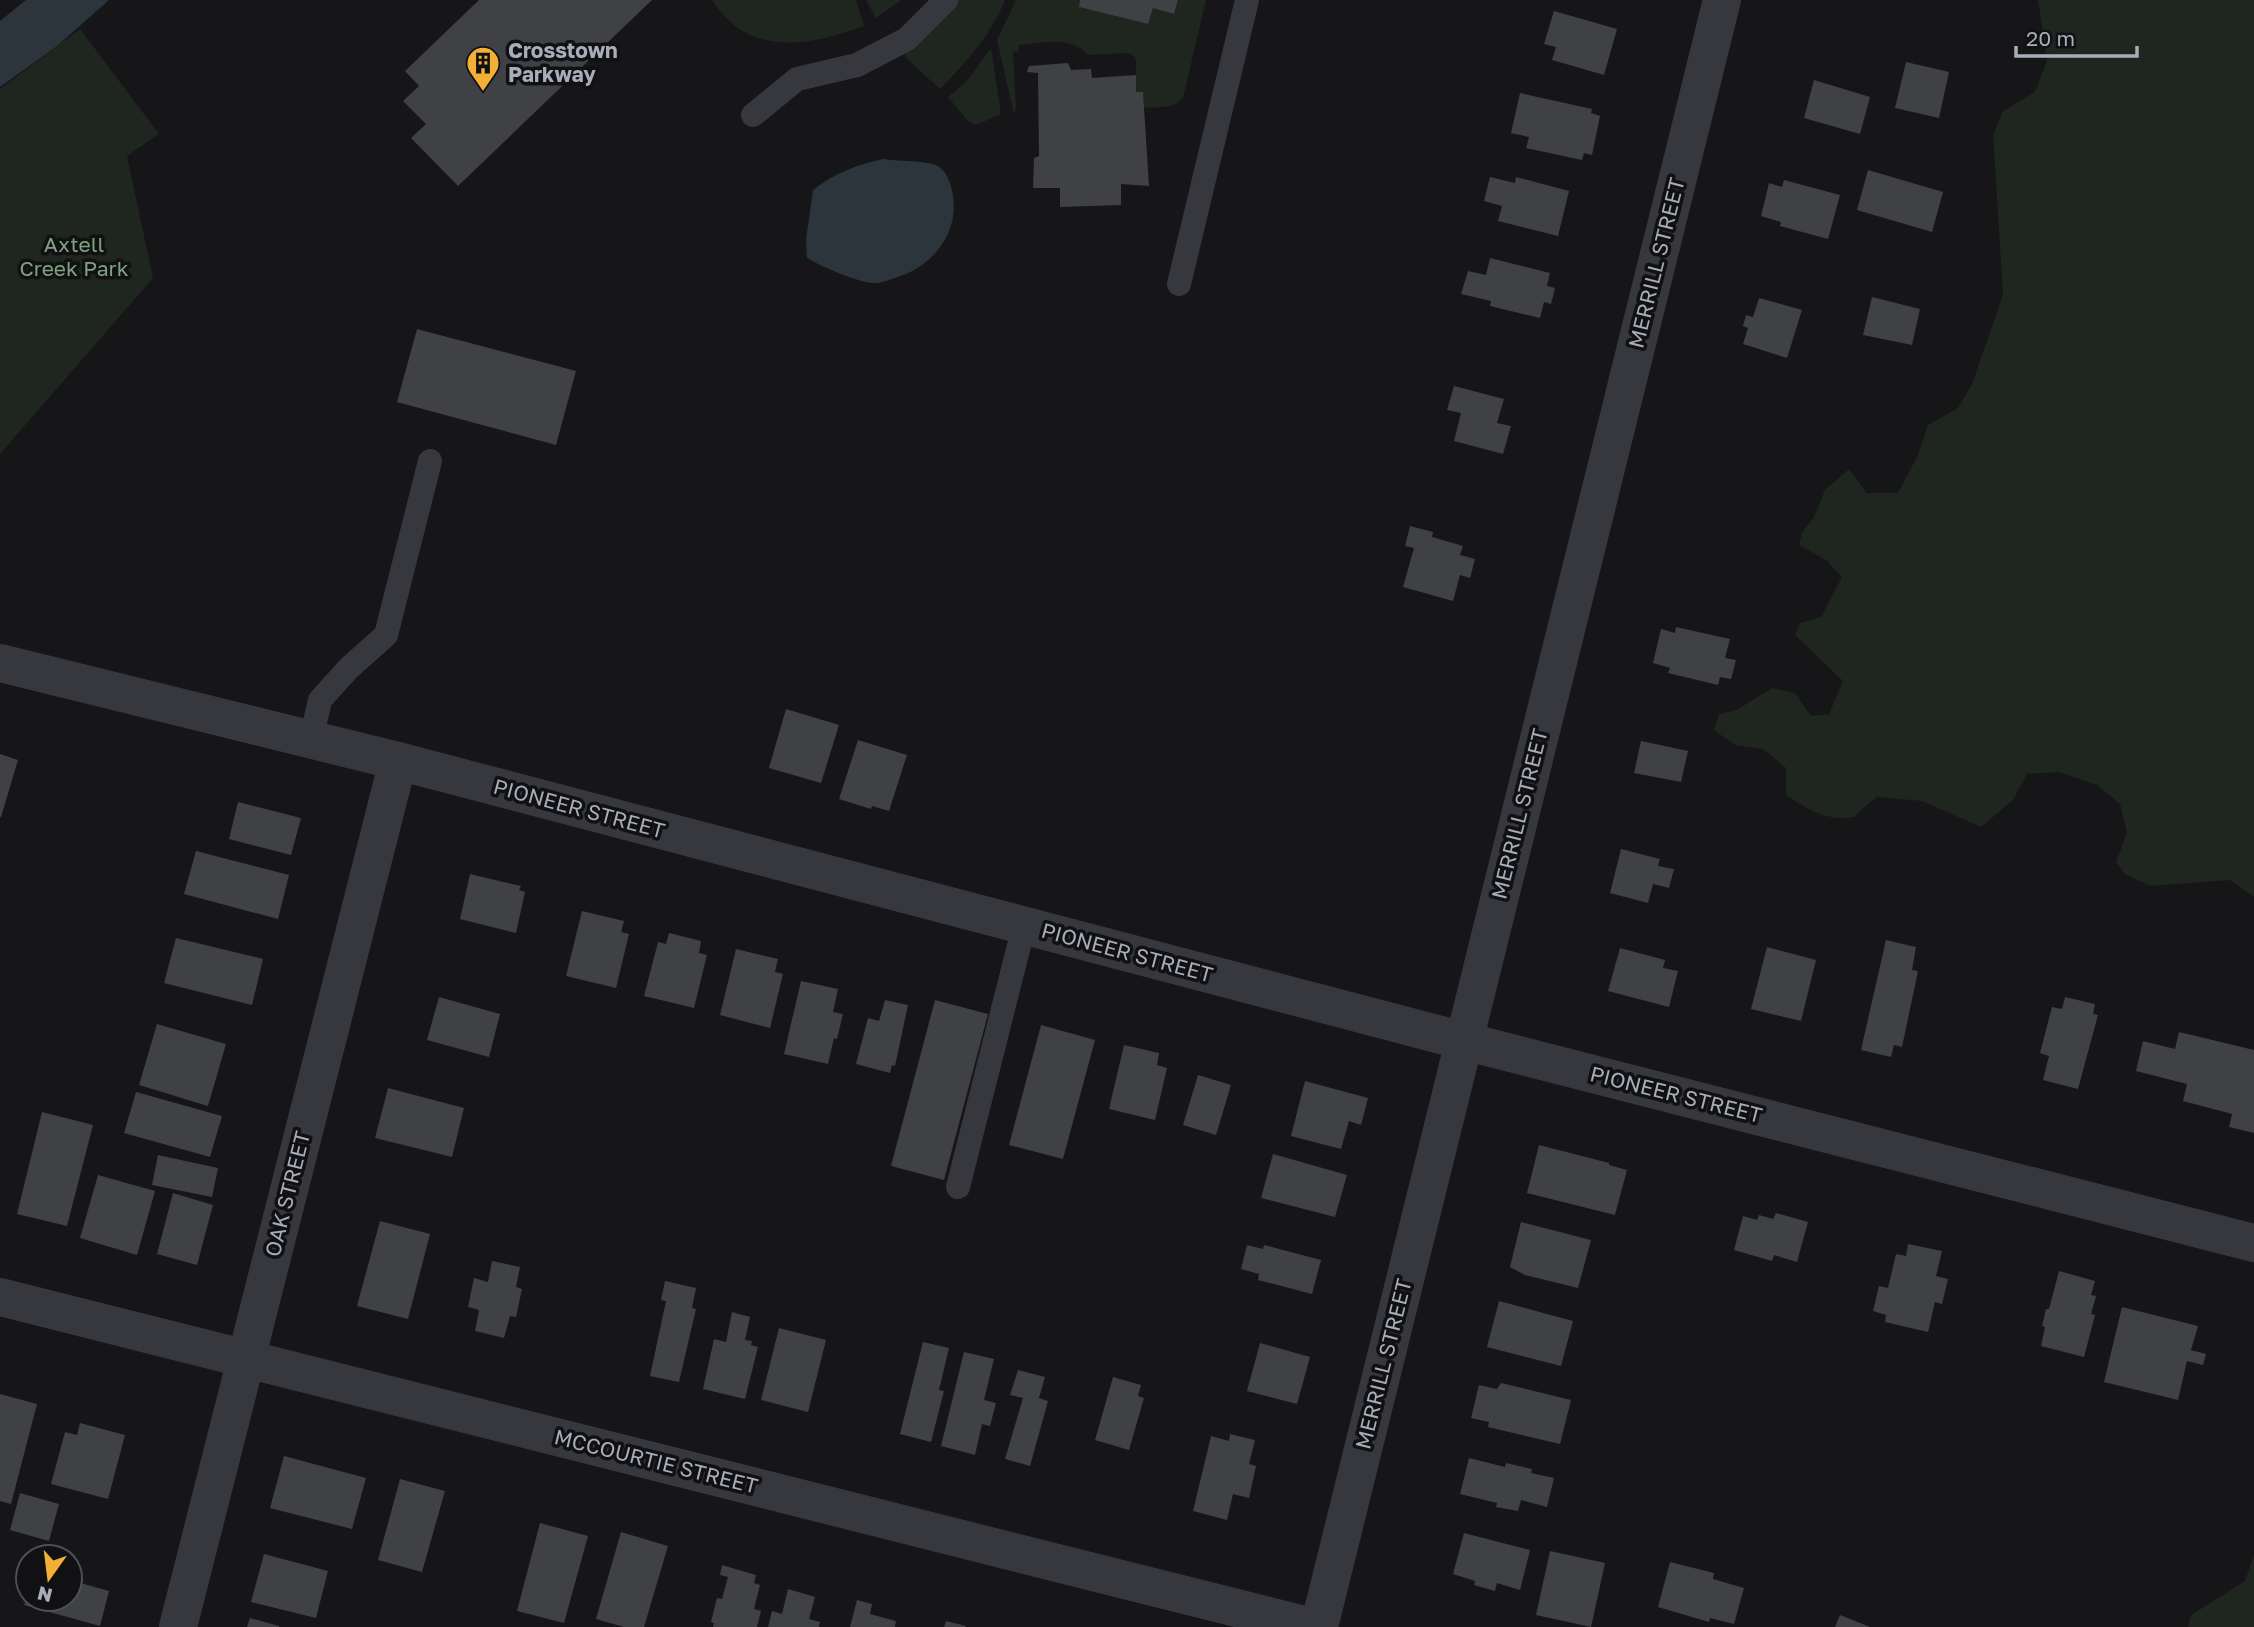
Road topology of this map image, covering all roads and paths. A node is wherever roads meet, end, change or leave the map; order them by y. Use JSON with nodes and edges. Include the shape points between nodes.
{"nodes":[{"id":1,"x":946,"y":0,"type":"edge"},
{"id":2,"x":1247,"y":0,"type":"edge"},
{"id":3,"x":1722,"y":0,"type":"edge"},
{"id":4,"x":753,"y":115,"type":"dead end"},
{"id":5,"x":1179,"y":284,"type":"dead end"},
{"id":6,"x":430,"y":461,"type":"dead end"},
{"id":7,"x":0,"y":663,"type":"edge"},
{"id":8,"x":311,"y":740,"type":"junction"},
{"id":9,"x":398,"y":761,"type":"junction"},
{"id":10,"x":1024,"y":926,"type":"junction"},
{"id":11,"x":1464,"y":1041,"type":"junction"},
{"id":12,"x":958,"y":1187,"type":"dead end"},
{"id":13,"x":2254,"y":1243,"type":"edge"},
{"id":14,"x":0,"y":1297,"type":"edge"},
{"id":15,"x":245,"y":1360,"type":"junction"},
{"id":16,"x":178,"y":1627,"type":"edge"},
{"id":17,"x":1312,"y":1627,"type":"edge"},
{"id":18,"x":1319,"y":1627,"type":"edge"}],
"edges":[{"from":1,"to":4,"type":"lane","via":[[907,38],[858,65],[797,79]]},
{"from":2,"to":5,"type":"lane"},
{"from":3,"to":11,"type":"street","name":"MERRILL STREET"},
{"from":6,"to":8,"type":"lane","via":[[386,635],[320,700]]},
{"from":7,"to":8,"type":"street","name":"PIONEER STREET"},
{"from":8,"to":9,"type":"street","name":"PIONEER STREET"},
{"from":9,"to":10,"type":"street","name":"PIONEER STREET"},
{"from":9,"to":15,"type":"street","name":"OAK STREET"},
{"from":10,"to":11,"type":"street","name":"PIONEER STREET"},
{"from":10,"to":12,"type":"lane"},
{"from":11,"to":13,"type":"street","name":"PIONEER STREET"},
{"from":11,"to":18,"type":"street","name":"MERRILL STREET"},
{"from":14,"to":15,"type":"street","name":"MCCOURTIE STREET"},
{"from":15,"to":16,"type":"street","name":"OAK STREET"},
{"from":15,"to":17,"type":"street","name":"MCCOURTIE STREET"}]}
